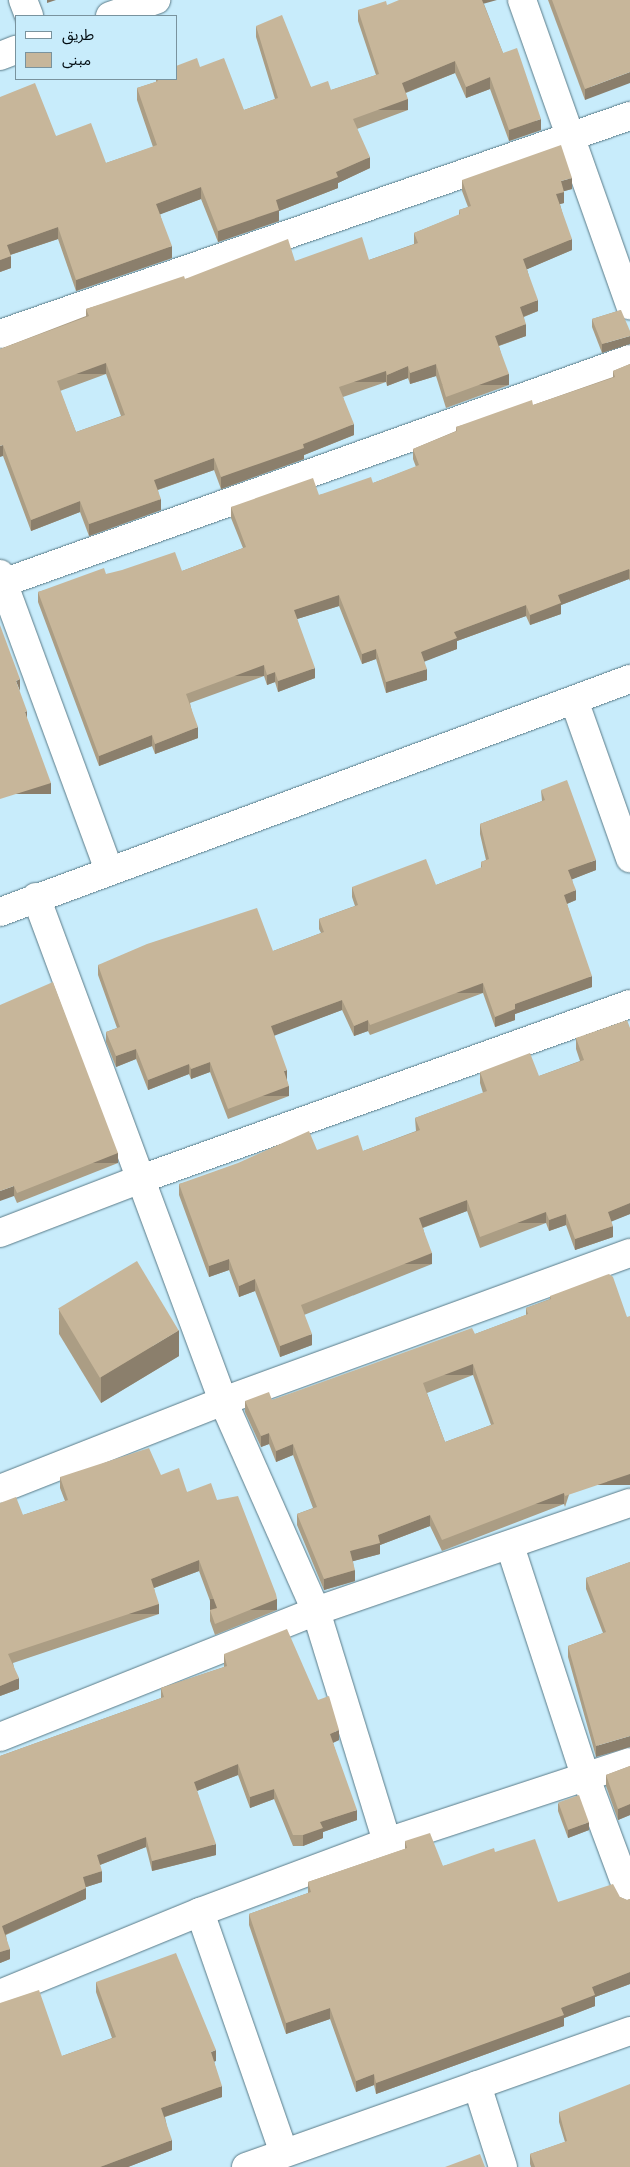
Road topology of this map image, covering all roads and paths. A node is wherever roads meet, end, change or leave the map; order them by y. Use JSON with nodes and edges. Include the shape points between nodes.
{"nodes":[{"id":1,"x":23,"y":0,"type":"edge"},
{"id":2,"x":156,"y":0,"type":"edge"},
{"id":3,"x":522,"y":0,"type":"edge"},
{"id":4,"x":29,"y":15,"type":"edge"},
{"id":5,"x":113,"y":15,"type":"edge"},
{"id":6,"x":15,"y":50,"type":"edge"},
{"id":7,"x":0,"y":56,"type":"edge"},
{"id":8,"x":630,"y":116,"type":"edge"},
{"id":9,"x":570,"y":138,"type":"junction"},
{"id":10,"x":630,"y":305,"type":"edge"},
{"id":11,"x":0,"y":334,"type":"edge"},
{"id":12,"x":630,"y":359,"type":"edge"},
{"id":13,"x":1,"y":580,"type":"edge"},
{"id":14,"x":630,"y":679,"type":"edge"},
{"id":15,"x":574,"y":700,"type":"junction"},
{"id":16,"x":630,"y":858,"type":"edge"},
{"id":17,"x":109,"y":870,"type":"junction"},
{"id":18,"x":36,"y":897,"type":"junction"},
{"id":19,"x":0,"y":912,"type":"edge"},
{"id":20,"x":630,"y":1004,"type":"edge"},
{"id":21,"x":141,"y":1179,"type":"junction"},
{"id":22,"x":0,"y":1233,"type":"edge"},
{"id":23,"x":630,"y":1253,"type":"edge"},
{"id":24,"x":223,"y":1401,"type":"junction"},
{"id":25,"x":0,"y":1489,"type":"edge"},
{"id":26,"x":630,"y":1503,"type":"edge"},
{"id":27,"x":510,"y":1546,"type":"junction"},
{"id":28,"x":316,"y":1611,"type":"junction"},
{"id":29,"x":0,"y":1737,"type":"edge"},
{"id":30,"x":630,"y":1762,"type":"edge"},
{"id":31,"x":586,"y":1778,"type":"junction"},
{"id":32,"x":387,"y":1842,"type":"junction"},
{"id":33,"x":630,"y":1896,"type":"edge"},
{"id":34,"x":200,"y":1912,"type":"junction"},
{"id":35,"x":0,"y":1994,"type":"edge"},
{"id":36,"x":630,"y":2032,"type":"edge"},
{"id":37,"x":477,"y":2085,"type":"junction"},
{"id":38,"x":283,"y":2151,"type":"junction"},
{"id":39,"x":246,"y":2167,"type":"edge"},
{"id":40,"x":503,"y":2167,"type":"edge"}],
"edges":[{"from":1,"to":4,"type":"street"},
{"from":2,"to":5,"type":"street"},
{"from":3,"to":9,"type":"street"},
{"from":6,"to":7,"type":"street"},
{"from":8,"to":9,"type":"street"},
{"from":9,"to":10,"type":"street"},
{"from":9,"to":11,"type":"street"},
{"from":12,"to":13,"type":"street"},
{"from":13,"to":17,"type":"street"},
{"from":14,"to":15,"type":"street"},
{"from":15,"to":16,"type":"street"},
{"from":15,"to":17,"type":"street"},
{"from":17,"to":18,"type":"street"},
{"from":18,"to":19,"type":"street"},
{"from":18,"to":21,"type":"street"},
{"from":20,"to":21,"type":"street"},
{"from":21,"to":22,"type":"street"},
{"from":21,"to":24,"type":"street"},
{"from":23,"to":24,"type":"street"},
{"from":24,"to":25,"type":"street"},
{"from":24,"to":28,"type":"street"},
{"from":26,"to":27,"type":"street"},
{"from":27,"to":28,"type":"street"},
{"from":27,"to":31,"type":"street"},
{"from":28,"to":29,"type":"street"},
{"from":28,"to":32,"type":"street"},
{"from":30,"to":31,"type":"street"},
{"from":31,"to":32,"type":"street"},
{"from":31,"to":33,"type":"street"},
{"from":32,"to":34,"type":"street"},
{"from":34,"to":35,"type":"street"},
{"from":34,"to":38,"type":"street"},
{"from":36,"to":37,"type":"street"},
{"from":37,"to":38,"type":"street"},
{"from":37,"to":40,"type":"street"},
{"from":38,"to":39,"type":"street"}]}
